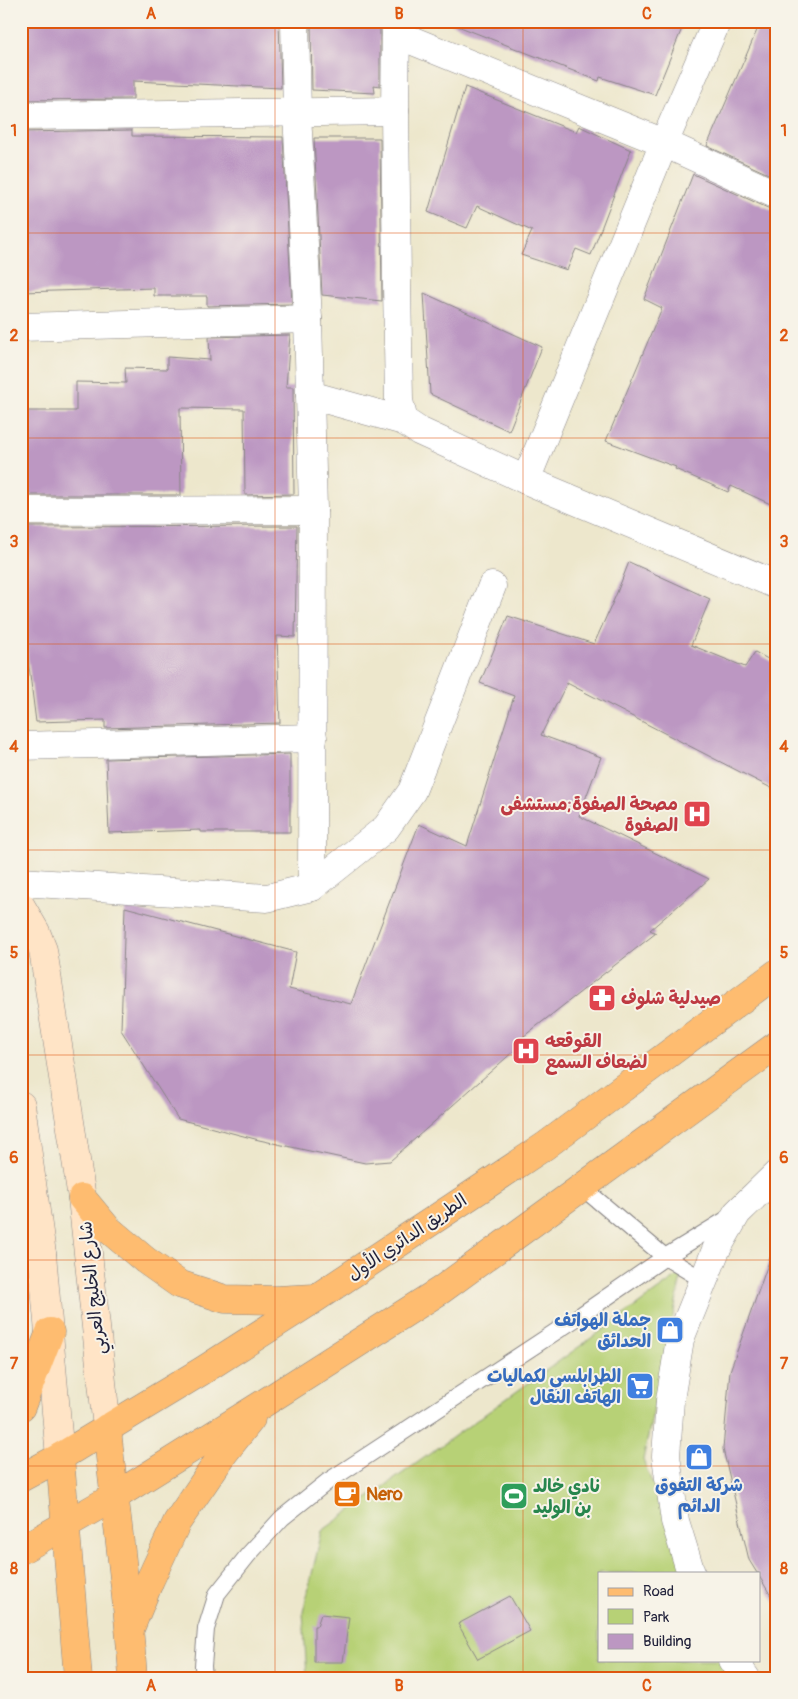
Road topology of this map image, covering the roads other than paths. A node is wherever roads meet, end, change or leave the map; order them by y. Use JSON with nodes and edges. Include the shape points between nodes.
{"nodes":[{"id":1,"x":295,"y":21,"type":"edge"},
{"id":2,"x":717,"y":21,"type":"edge"},
{"id":3,"x":396,"y":28,"type":"edge"},
{"id":4,"x":395,"y":111,"type":"junction"},
{"id":5,"x":297,"y":114,"type":"junction"},
{"id":6,"x":21,"y":116,"type":"edge"},
{"id":7,"x":664,"y":143,"type":"junction"},
{"id":8,"x":777,"y":195,"type":"edge"},
{"id":9,"x":308,"y":319,"type":"junction"},
{"id":10,"x":21,"y":328,"type":"edge"},
{"id":11,"x":310,"y":395,"type":"junction"},
{"id":12,"x":404,"y":421,"type":"junction"},
{"id":13,"x":526,"y":480,"type":"junction"},
{"id":14,"x":313,"y":510,"type":"junction"},
{"id":15,"x":21,"y":511,"type":"edge"},
{"id":16,"x":777,"y":585,"type":"edge"},
{"id":17,"x":492,"y":586,"type":"dead end"},
{"id":18,"x":313,"y":738,"type":"junction"},
{"id":19,"x":21,"y":746,"type":"edge"},
{"id":20,"x":21,"y":882,"type":"edge"},
{"id":21,"x":312,"y":887,"type":"junction"},
{"id":22,"x":21,"y":906,"type":"edge"},
{"id":23,"x":777,"y":973,"type":"edge"},
{"id":24,"x":777,"y":1046,"type":"edge"},
{"id":25,"x":21,"y":1105,"type":"edge"},
{"id":26,"x":777,"y":1174,"type":"edge"},
{"id":27,"x":583,"y":1188,"type":"junction"},
{"id":28,"x":82,"y":1198,"type":"junction"},
{"id":29,"x":737,"y":1213,"type":"junction"},
{"id":30,"x":32,"y":1247,"type":"edge"},
{"id":31,"x":665,"y":1257,"type":"junction"},
{"id":32,"x":703,"y":1280,"type":"junction"},
{"id":33,"x":316,"y":1298,"type":"junction"},
{"id":34,"x":50,"y":1332,"type":"junction"},
{"id":35,"x":261,"y":1405,"type":"junction"},
{"id":36,"x":21,"y":1407,"type":"edge"},
{"id":37,"x":108,"y":1428,"type":"junction"},
{"id":38,"x":60,"y":1457,"type":"junction"},
{"id":39,"x":21,"y":1478,"type":"edge"},
{"id":40,"x":114,"y":1497,"type":"junction"},
{"id":41,"x":66,"y":1525,"type":"junction"},
{"id":42,"x":21,"y":1550,"type":"edge"},
{"id":43,"x":691,"y":1572,"type":"edge"},
{"id":44,"x":130,"y":1629,"type":"junction"},
{"id":45,"x":734,"y":1662,"type":"edge"},
{"id":46,"x":78,"y":1678,"type":"edge"},
{"id":47,"x":133,"y":1678,"type":"edge"},
{"id":48,"x":204,"y":1678,"type":"edge"},
{"id":49,"x":746,"y":1678,"type":"edge"}],
"edges":[{"from":1,"to":5,"type":"street"},
{"from":2,"to":7,"type":"street"},
{"from":3,"to":4,"type":"street"},
{"from":3,"to":7,"type":"street"},
{"from":4,"to":5,"type":"street"},
{"from":4,"to":12,"type":"street","via":[[399,401]]},
{"from":5,"to":6,"type":"street"},
{"from":5,"to":9,"type":"street"},
{"from":7,"to":8,"type":"street"},
{"from":7,"to":13,"type":"street"},
{"from":9,"to":10,"type":"street"},
{"from":9,"to":11,"type":"street"},
{"from":11,"to":12,"type":"street"},
{"from":11,"to":14,"type":"street"},
{"from":12,"to":13,"type":"street"},
{"from":13,"to":16,"type":"street"},
{"from":14,"to":15,"type":"street"},
{"from":14,"to":18,"type":"street"},
{"from":17,"to":21,"type":"street","via":[[412,791],[386,828]]},
{"from":18,"to":19,"type":"street"},
{"from":18,"to":21,"type":"street"},
{"from":20,"to":21,"type":"street","via":[[266,898]]},
{"from":22,"to":28,"type":"main road","name":"شارع الخليج العربي","via":[[43,950]]},
{"from":23,"to":33,"type":"main road","name":"الطريق الدائري الأول","via":[[545,1146]]},
{"from":24,"to":27,"type":"main road"},
{"from":25,"to":30,"type":"main road"},
{"from":26,"to":29,"type":"street"},
{"from":27,"to":31,"type":"lane"},
{"from":27,"to":35,"type":"main road","via":[[441,1290]]},
{"from":28,"to":33,"type":"main road","via":[[107,1228],[179,1284],[225,1298]]},
{"from":28,"to":37,"type":"main road","name":"شارع الخليج العربي"},
{"from":29,"to":31,"type":"lane"},
{"from":29,"to":32,"type":"street"},
{"from":30,"to":34,"type":"main road"},
{"from":31,"to":32,"type":"lane"},
{"from":31,"to":48,"type":"lane","via":[[327,1482],[282,1518],[217,1594],[206,1629]]},
{"from":32,"to":43,"type":"street","via":[[680,1339],[670,1400],[666,1456],[675,1521]]},
{"from":33,"to":37,"type":"main road","name":"الطريق الدائري الأول"},
{"from":34,"to":36,"type":"main road"},
{"from":34,"to":38,"type":"main road"},
{"from":35,"to":40,"type":"main road"},
{"from":35,"to":44,"type":"main road","via":[[177,1522]]},
{"from":37,"to":38,"type":"main road","name":"الطريق الدائري الأول"},
{"from":37,"to":40,"type":"main road","name":"شارع الخليج العربي"},
{"from":38,"to":39,"type":"main road","name":"الطريق الدائري الأول"},
{"from":38,"to":41,"type":"main road"},
{"from":40,"to":41,"type":"main road"},
{"from":40,"to":44,"type":"main road","name":"شارع الخليج العربي"},
{"from":41,"to":42,"type":"main road"},
{"from":41,"to":46,"type":"main road"},
{"from":44,"to":47,"type":"main road","name":"شارع الخليج العربي"},
{"from":45,"to":49,"type":"street"}]}
